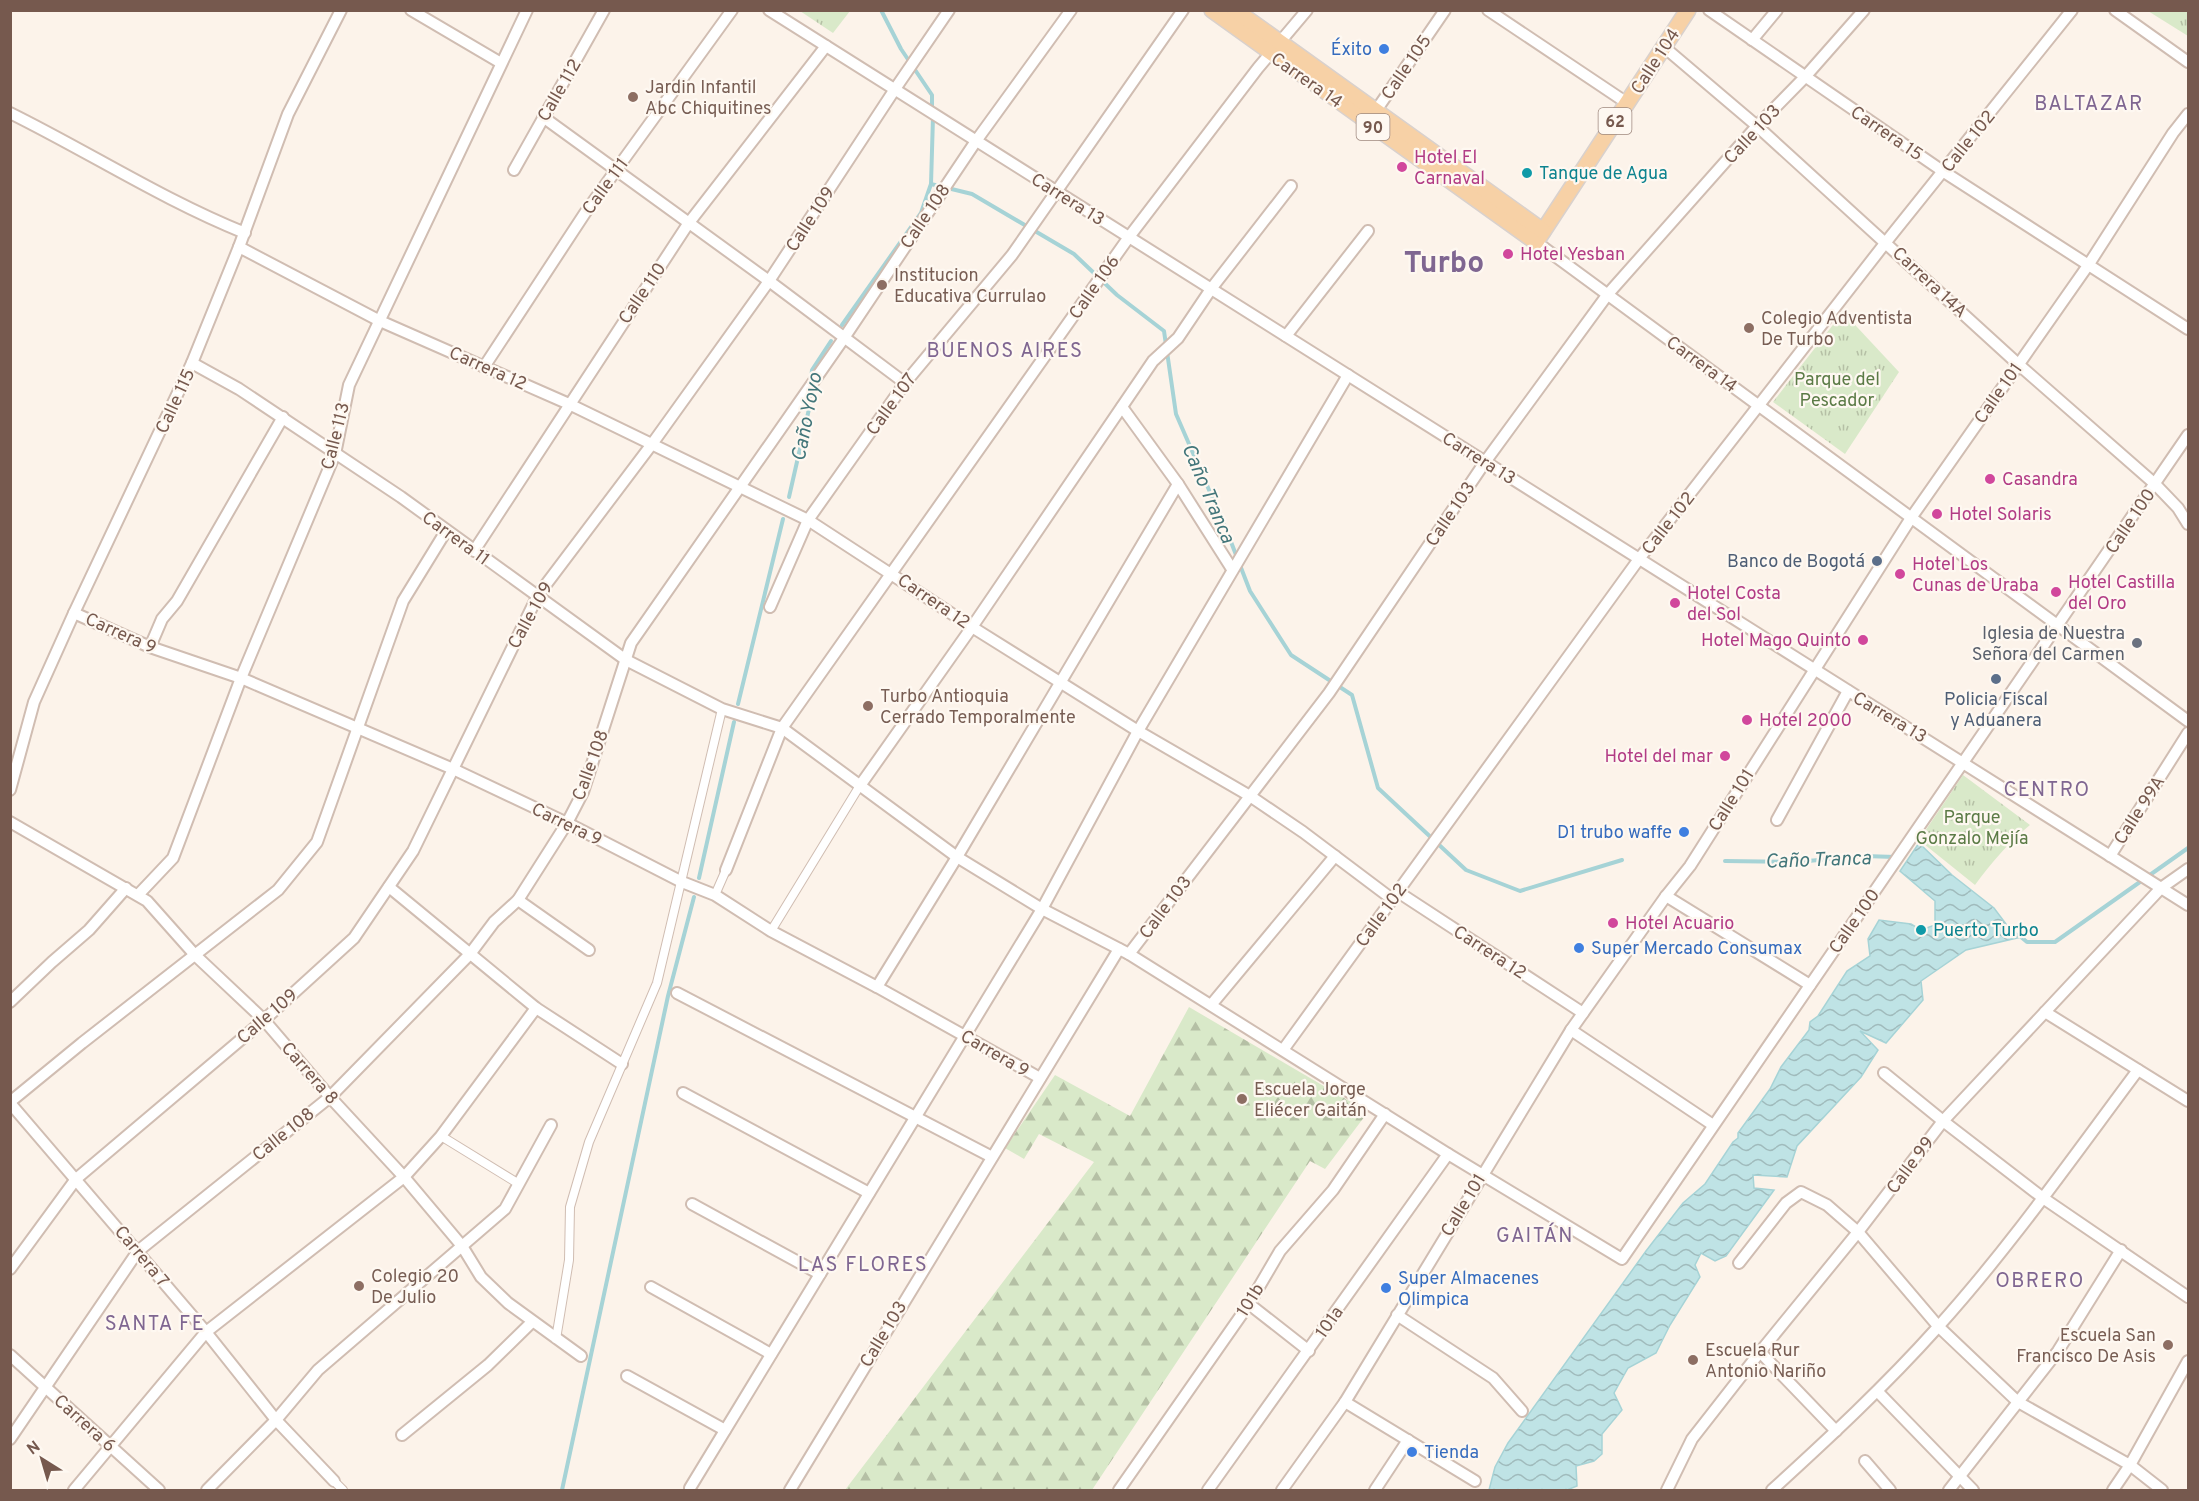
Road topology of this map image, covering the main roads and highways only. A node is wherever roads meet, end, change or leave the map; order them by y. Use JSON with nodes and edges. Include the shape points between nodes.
{"nodes":[{"id":1,"x":1212,"y":10,"type":"edge"},
{"id":2,"x":1235,"y":10,"type":"edge"},
{"id":3,"x":1688,"y":10,"type":"edge"},
{"id":4,"x":1275,"y":48,"type":"junction"},
{"id":5,"x":1539,"y":236,"type":"joint"}],
"edges":[{"from":1,"to":4,"type":"main road","name":"Carrera 14","number":"90"},
{"from":2,"to":4,"type":"main road","name":"Carrera 14","number":"90"},
{"from":3,"to":5,"type":"main road","name":"Calle 104","number":"62"},
{"from":4,"to":5,"type":"main road","name":"Carrera 14","number":"90"}]}
